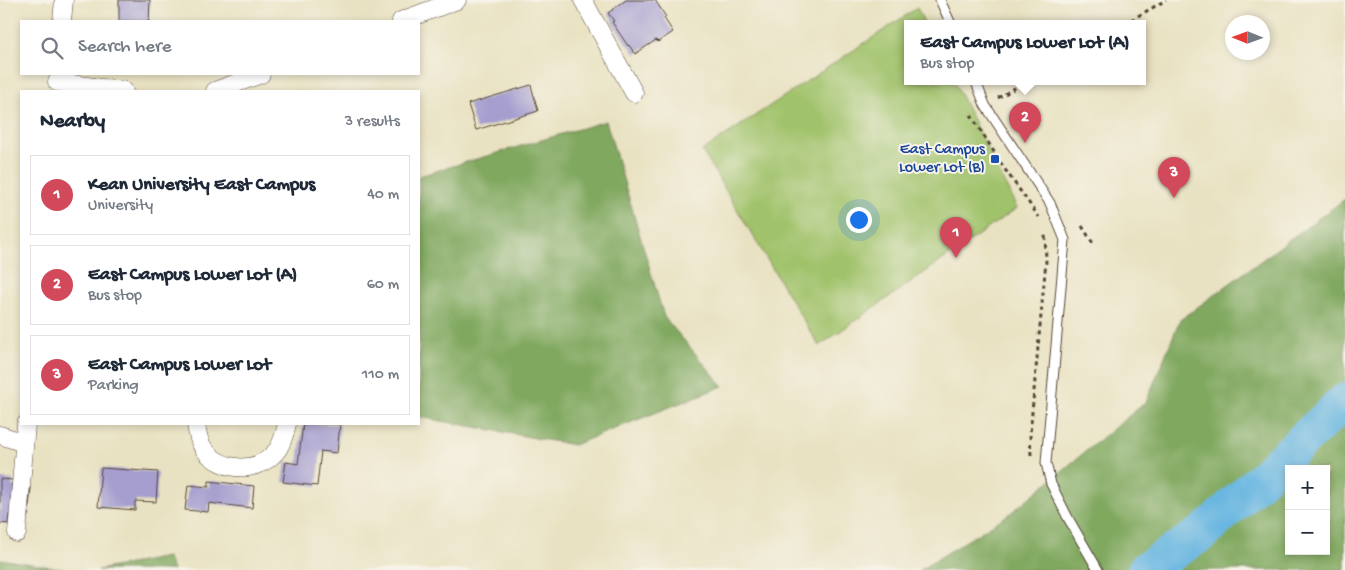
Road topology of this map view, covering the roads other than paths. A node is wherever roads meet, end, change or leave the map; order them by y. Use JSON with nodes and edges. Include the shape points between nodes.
{"nodes":[{"id":1,"x":64,"y":0,"type":"edge"},
{"id":2,"x":457,"y":0,"type":"edge"},
{"id":3,"x":583,"y":0,"type":"edge"},
{"id":4,"x":940,"y":0,"type":"edge"},
{"id":5,"x":62,"y":20,"type":"edge"},
{"id":6,"x":404,"y":20,"type":"edge"},
{"id":7,"x":949,"y":20,"type":"edge"},
{"id":8,"x":259,"y":75,"type":"edge"},
{"id":9,"x":57,"y":82,"type":"edge"},
{"id":10,"x":977,"y":85,"type":"edge"},
{"id":11,"x":117,"y":90,"type":"edge"},
{"id":12,"x":218,"y":90,"type":"edge"},
{"id":13,"x":634,"y":93,"type":"dead end"},
{"id":14,"x":26,"y":425,"type":"edge"},
{"id":15,"x":196,"y":425,"type":"edge"},
{"id":16,"x":287,"y":425,"type":"edge"},
{"id":17,"x":0,"y":435,"type":"edge"},
{"id":18,"x":24,"y":444,"type":"junction"},
{"id":19,"x":17,"y":532,"type":"dead end"},
{"id":20,"x":1098,"y":570,"type":"edge"}],
"edges":[{"from":1,"to":5,"type":"street"},
{"from":2,"to":6,"type":"street"},
{"from":3,"to":13,"type":"street"},
{"from":4,"to":7,"type":"lane"},
{"from":8,"to":12,"type":"street"},
{"from":9,"to":11,"type":"street"},
{"from":10,"to":20,"type":"lane","via":[[985,105],[1050,203],[1065,240],[1046,463],[1051,484]]},
{"from":14,"to":18,"type":"street"},
{"from":15,"to":16,"type":"street","via":[[204,448],[214,459],[226,466],[240,468],[267,460],[277,450]]},
{"from":17,"to":18,"type":"street"},
{"from":18,"to":19,"type":"street"}]}
